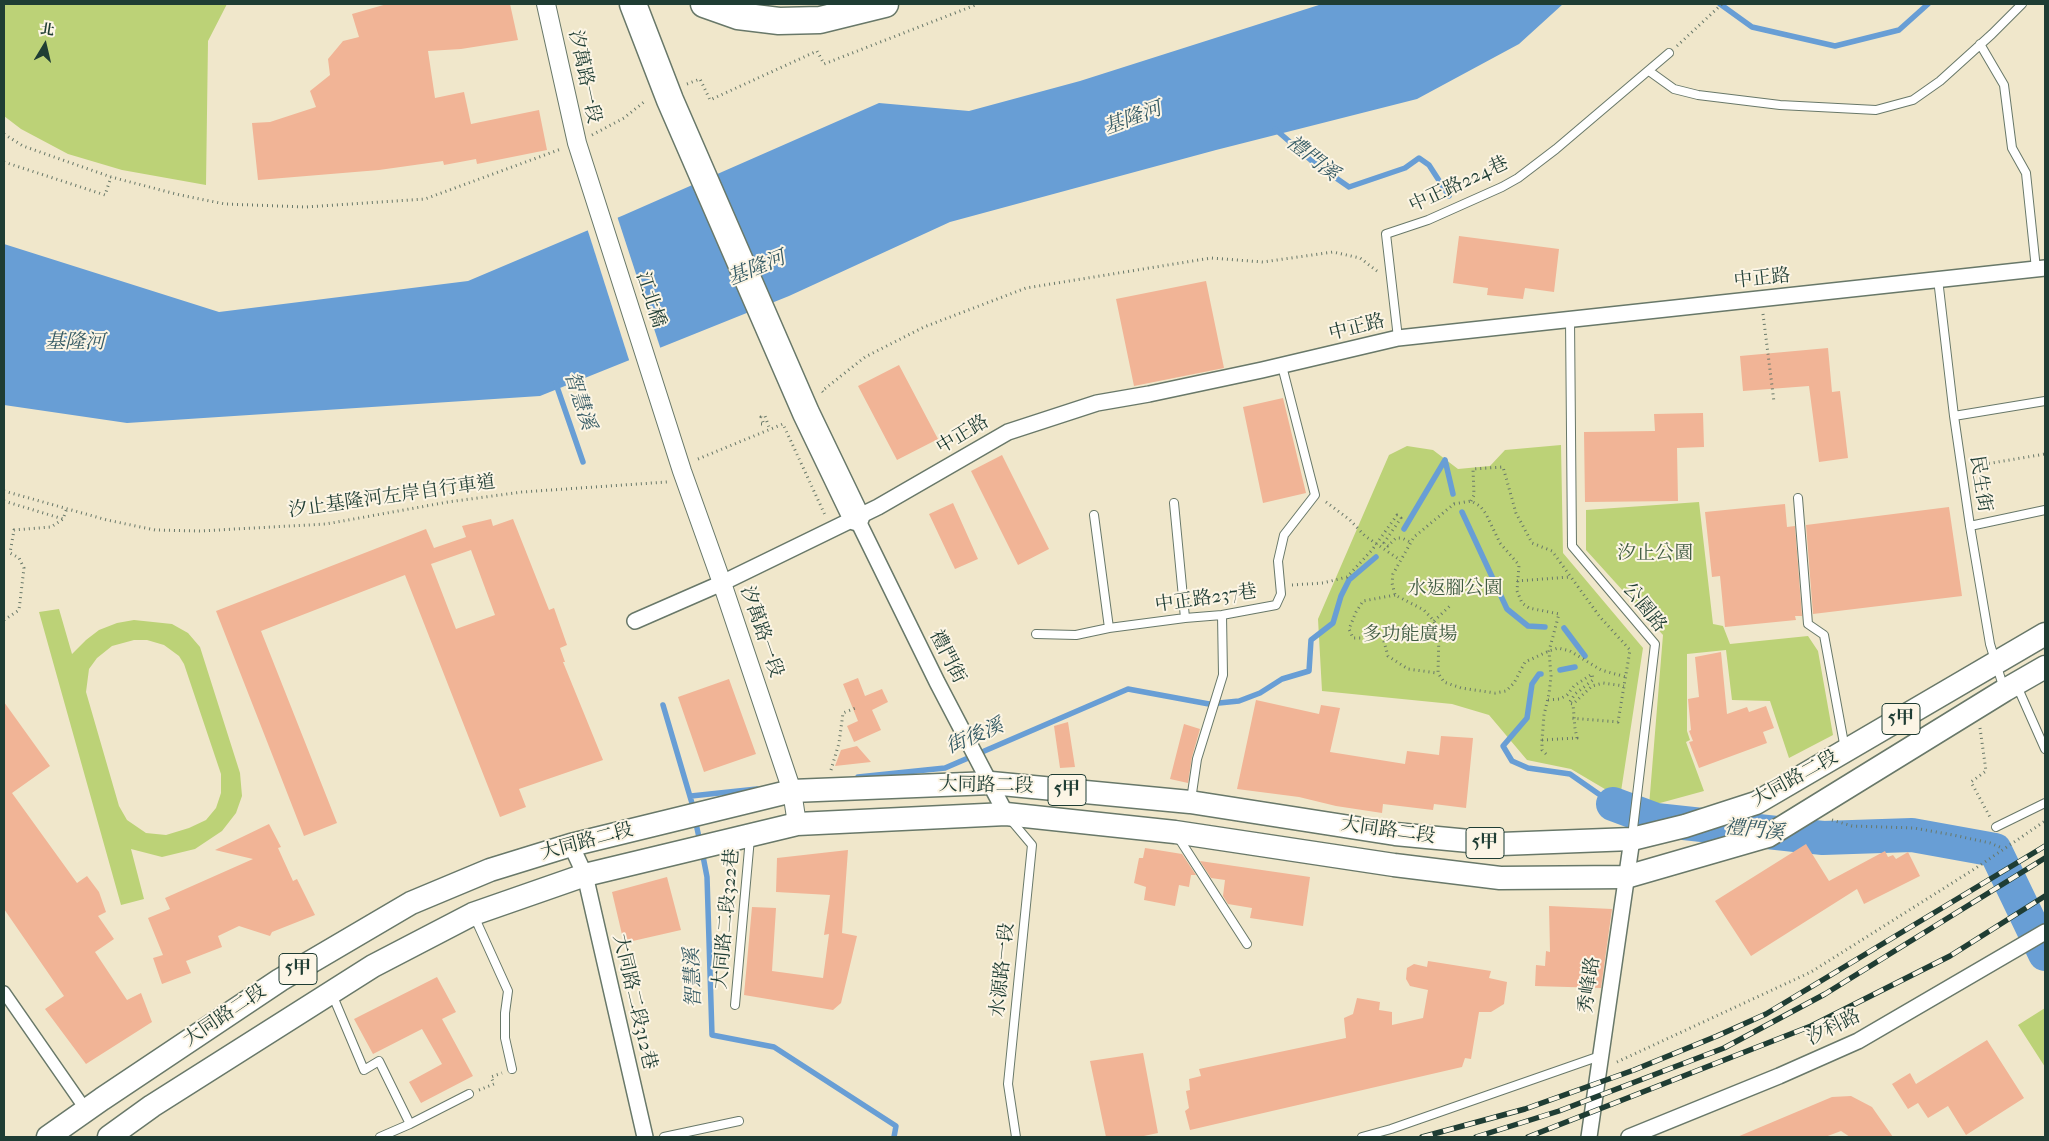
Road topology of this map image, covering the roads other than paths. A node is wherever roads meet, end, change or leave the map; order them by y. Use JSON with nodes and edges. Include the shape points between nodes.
{"nodes":[{"id":1,"x":546,"y":4,"type":"edge"},
{"id":2,"x":633,"y":4,"type":"edge"},
{"id":3,"x":704,"y":4,"type":"edge"},
{"id":4,"x":885,"y":4,"type":"edge"},
{"id":5,"x":2022,"y":4,"type":"edge"},
{"id":6,"x":1980,"y":44,"type":"junction"},
{"id":7,"x":1669,"y":53,"type":"dead end"},
{"id":8,"x":1649,"y":71,"type":"junction"},
{"id":9,"x":579,"y":151,"type":"joint"},
{"id":10,"x":2041,"y":269,"type":"edge"},
{"id":11,"x":1938,"y":279,"type":"junction"},
{"id":12,"x":1570,"y":319,"type":"junction"},
{"id":13,"x":1398,"y":338,"type":"junction"},
{"id":14,"x":1282,"y":366,"type":"junction"},
{"id":15,"x":2045,"y":401,"type":"edge"},
{"id":16,"x":1954,"y":416,"type":"junction"},
{"id":17,"x":677,"y":455,"type":"joint"},
{"id":18,"x":1798,"y":498,"type":"dead end"},
{"id":19,"x":1174,"y":503,"type":"dead end"},
{"id":20,"x":2045,"y":510,"type":"edge"},
{"id":21,"x":1094,"y":515,"type":"dead end"},
{"id":22,"x":856,"y":517,"type":"junction"},
{"id":23,"x":1970,"y":526,"type":"junction"},
{"id":24,"x":722,"y":583,"type":"junction"},
{"id":25,"x":1222,"y":615,"type":"junction"},
{"id":26,"x":1185,"y":618,"type":"junction"},
{"id":27,"x":635,"y":620,"type":"dead end"},
{"id":28,"x":1109,"y":628,"type":"junction"},
{"id":29,"x":1036,"y":634,"type":"dead end"},
{"id":30,"x":2045,"y":634,"type":"edge"},
{"id":31,"x":1994,"y":664,"type":"junction"},
{"id":32,"x":2045,"y":668,"type":"edge"},
{"id":33,"x":2010,"y":687,"type":"junction"},
{"id":34,"x":2045,"y":749,"type":"edge"},
{"id":35,"x":1845,"y":751,"type":"junction"},
{"id":36,"x":991,"y":783,"type":"junction"},
{"id":37,"x":790,"y":784,"type":"junction"},
{"id":38,"x":1190,"y":802,"type":"junction"},
{"id":39,"x":1756,"y":803,"type":"junction"},
{"id":40,"x":2045,"y":803,"type":"edge"},
{"id":41,"x":1006,"y":814,"type":"junction"},
{"id":42,"x":797,"y":824,"type":"junction"},
{"id":43,"x":1339,"y":825,"type":"junction"},
{"id":44,"x":1996,"y":827,"type":"road end"},
{"id":45,"x":1175,"y":832,"type":"junction"},
{"id":46,"x":1632,"y":832,"type":"junction"},
{"id":47,"x":750,"y":836,"type":"junction"},
{"id":48,"x":1768,"y":836,"type":"junction"},
{"id":49,"x":571,"y":845,"type":"junction"},
{"id":50,"x":1335,"y":856,"type":"junction"},
{"id":51,"x":585,"y":876,"type":"junction"},
{"id":52,"x":1626,"y":878,"type":"junction"},
{"id":53,"x":473,"y":914,"type":"junction"},
{"id":54,"x":2045,"y":932,"type":"edge"},
{"id":55,"x":1247,"y":944,"type":"dead end"},
{"id":56,"x":4,"y":992,"type":"edge"},
{"id":57,"x":332,"y":992,"type":"junction"},
{"id":58,"x":735,"y":1005,"type":"dead end"},
{"id":59,"x":1599,"y":1063,"type":"junction"},
{"id":60,"x":512,"y":1069,"type":"road end"},
{"id":61,"x":469,"y":1094,"type":"road end"},
{"id":62,"x":94,"y":1104,"type":"junction"},
{"id":63,"x":739,"y":1121,"type":"dead end"},
{"id":64,"x":128,"y":1124,"type":"junction"},
{"id":65,"x":410,"y":1124,"type":"junction"},
{"id":66,"x":48,"y":1137,"type":"edge"},
{"id":67,"x":109,"y":1137,"type":"edge"},
{"id":68,"x":380,"y":1137,"type":"edge"},
{"id":69,"x":645,"y":1137,"type":"edge"},
{"id":70,"x":664,"y":1137,"type":"edge"},
{"id":71,"x":1016,"y":1137,"type":"edge"},
{"id":72,"x":1362,"y":1137,"type":"edge"},
{"id":73,"x":1589,"y":1137,"type":"edge"},
{"id":74,"x":1629,"y":1137,"type":"edge"}],
"edges":[{"from":1,"to":9,"type":"street","name":"汐萬路一段"},
{"from":2,"to":22,"type":"highway","via":[[677,93],[806,413]]},
{"from":3,"to":4,"type":"highway","via":[[738,16],[778,21],[820,20]]},
{"from":5,"to":6,"type":"lane"},
{"from":6,"to":8,"type":"lane","via":[[1940,81],[1913,100],[1876,110],[1780,105],[1698,95],[1674,89]]},
{"from":6,"to":10,"type":"lane","via":[[2004,85],[2012,148],[2026,173]]},
{"from":7,"to":8,"type":"lane","name":"中正路224巷"},
{"from":8,"to":13,"type":"lane","name":"中正路224巷","via":[[1518,178],[1428,220],[1386,234]]},
{"from":9,"to":17,"type":"street","name":"江北橋"},
{"from":10,"to":11,"type":"street","name":"中正路"},
{"from":11,"to":12,"type":"street","name":"中正路"},
{"from":11,"to":16,"type":"lane","name":"民生街"},
{"from":12,"to":13,"type":"street","name":"中正路"},
{"from":12,"to":46,"type":"lane","name":"公園路","via":[[1572,546],[1655,644]]},
{"from":13,"to":14,"type":"street","name":"中正路"},
{"from":14,"to":22,"type":"street","name":"中正路","via":[[1098,403],[1041,420],[1008,432]]},
{"from":14,"to":25,"type":"lane","name":"中正路237巷","via":[[1315,495],[1284,535],[1278,561],[1281,594],[1276,605]]},
{"from":15,"to":16,"type":"lane"},
{"from":16,"to":23,"type":"lane","name":"民生街"},
{"from":17,"to":24,"type":"street","name":"汐萬路一段"},
{"from":18,"to":35,"type":"lane","via":[[1808,624],[1824,635]]},
{"from":19,"to":26,"type":"lane"},
{"from":20,"to":23,"type":"lane"},
{"from":21,"to":28,"type":"lane"},
{"from":22,"to":24,"type":"street","name":"中正路"},
{"from":22,"to":36,"type":"street","name":"禮門街"},
{"from":23,"to":31,"type":"lane","name":"民生街"},
{"from":24,"to":27,"type":"street","name":"中正路"},
{"from":24,"to":37,"type":"street","name":"汐萬路一段"},
{"from":25,"to":26,"type":"lane","name":"中正路237巷"},
{"from":25,"to":38,"type":"lane","via":[[1223,676],[1197,758]]},
{"from":26,"to":28,"type":"lane","name":"中正路237巷"},
{"from":28,"to":29,"type":"lane","name":"中正路237巷","via":[[1076,635]]},
{"from":30,"to":31,"type":"main road","name":"大同路二段","number":"5甲"},
{"from":31,"to":33,"type":"lane","name":"民生街"},
{"from":31,"to":35,"type":"main road","name":"大同路二段","number":"5甲"},
{"from":32,"to":33,"type":"main road","name":"大同路二段","number":"5甲"},
{"from":33,"to":34,"type":"lane","name":"民生街"},
{"from":33,"to":48,"type":"main road","name":"大同路二段","number":"5甲"},
{"from":35,"to":39,"type":"main road","name":"大同路二段","number":"5甲"},
{"from":36,"to":37,"type":"main road","name":"大同路二段","number":"5甲"},
{"from":36,"to":38,"type":"main road","name":"大同路二段","number":"5甲"},
{"from":36,"to":41,"type":"street","name":"禮門街"},
{"from":37,"to":42,"type":"street","name":"汐萬路一段"},
{"from":37,"to":49,"type":"main road","name":"大同路二段","number":"5甲","via":[[762,798]]},
{"from":38,"to":43,"type":"main road","name":"大同路二段","number":"5甲"},
{"from":39,"to":46,"type":"main road","name":"大同路二段","number":"5甲","via":[[1685,826]]},
{"from":39,"to":48,"type":"main road"},
{"from":40,"to":44,"type":"lane"},
{"from":41,"to":42,"type":"main road","name":"大同路二段","number":"5甲"},
{"from":41,"to":45,"type":"main road","name":"大同路二段","number":"5甲"},
{"from":41,"to":71,"type":"lane","name":"水源路一段","via":[[1032,845],[1008,1084]]},
{"from":42,"to":47,"type":"main road","name":"大同路二段","number":"5甲"},
{"from":43,"to":46,"type":"main road","name":"大同路二段","number":"5甲","via":[[1501,844]]},
{"from":43,"to":50,"type":"main road"},
{"from":45,"to":50,"type":"main road","name":"大同路二段","number":"5甲"},
{"from":45,"to":55,"type":"lane"},
{"from":46,"to":52,"type":"street","name":"秀峰路"},
{"from":47,"to":51,"type":"main road","name":"大同路二段","number":"5甲"},
{"from":47,"to":58,"type":"lane","name":"大同路二段322巷"},
{"from":48,"to":52,"type":"main road","name":"大同路二段","number":"5甲"},
{"from":49,"to":51,"type":"street","name":"大同路二段312巷"},
{"from":49,"to":62,"type":"main road","name":"大同路二段","number":"5甲","via":[[490,870],[411,903],[280,980]]},
{"from":50,"to":52,"type":"main road","name":"大同路二段","number":"5甲","via":[[1500,878]]},
{"from":51,"to":53,"type":"main road","name":"大同路二段","number":"5甲"},
{"from":51,"to":69,"type":"street","name":"大同路二段312巷"},
{"from":52,"to":59,"type":"street","name":"秀峰路"},
{"from":53,"to":57,"type":"main road","name":"大同路二段","number":"5甲","via":[[373,966]]},
{"from":53,"to":60,"type":"lane","via":[[508,991],[505,1038]]},
{"from":54,"to":74,"type":"street","name":"汐科路","via":[[1858,1040]]},
{"from":56,"to":62,"type":"street"},
{"from":57,"to":64,"type":"main road","name":"大同路二段","number":"5甲"},
{"from":57,"to":65,"type":"lane","via":[[364,1070],[379,1061]]},
{"from":59,"to":72,"type":"lane"},
{"from":59,"to":73,"type":"street","name":"秀峰路"},
{"from":61,"to":65,"type":"lane"},
{"from":62,"to":64,"type":"main road"},
{"from":62,"to":66,"type":"main road","name":"大同路二段","number":"5甲"},
{"from":63,"to":70,"type":"lane"},
{"from":64,"to":67,"type":"main road","name":"大同路二段","number":"5甲"},
{"from":65,"to":68,"type":"lane"}]}
